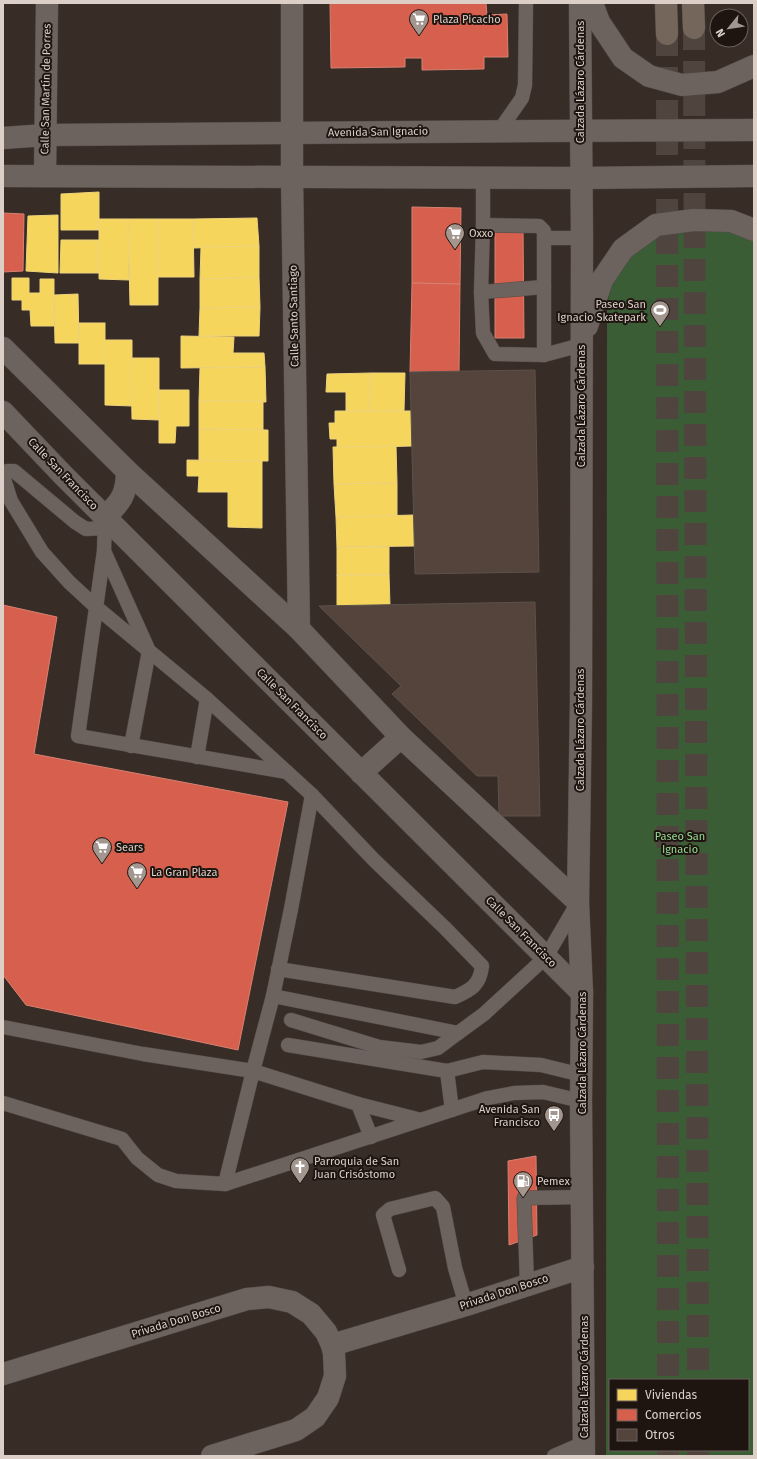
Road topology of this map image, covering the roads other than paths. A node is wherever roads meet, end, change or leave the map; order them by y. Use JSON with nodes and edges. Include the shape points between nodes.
{"nodes":[{"id":1,"x":47,"y":3,"type":"edge"},
{"id":2,"x":292,"y":3,"type":"edge"},
{"id":3,"x":526,"y":3,"type":"edge"},
{"id":4,"x":580,"y":3,"type":"edge"},
{"id":5,"x":592,"y":3,"type":"edge"},
{"id":6,"x":666,"y":3,"type":"edge"},
{"id":7,"x":693,"y":3,"type":"edge"},
{"id":8,"x":694,"y":28,"type":"tunnel mouth"},
{"id":9,"x":667,"y":34,"type":"tunnel mouth"},
{"id":10,"x":754,"y":66,"type":"edge"},
{"id":11,"x":581,"y":130,"type":"junction"},
{"id":12,"x":754,"y":130,"type":"edge"},
{"id":13,"x":499,"y":131,"type":"junction"},
{"id":14,"x":292,"y":133,"type":"junction"},
{"id":15,"x":46,"y":135,"type":"junction"},
{"id":16,"x":3,"y":138,"type":"edge"},
{"id":17,"x":3,"y":176,"type":"edge"},
{"id":18,"x":44,"y":176,"type":"junction"},
{"id":19,"x":754,"y":176,"type":"edge"},
{"id":20,"x":292,"y":177,"type":"junction"},
{"id":21,"x":483,"y":177,"type":"junction"},
{"id":22,"x":581,"y":178,"type":"junction"},
{"id":23,"x":484,"y":225,"type":"junction"},
{"id":24,"x":754,"y":230,"type":"edge"},
{"id":25,"x":544,"y":238,"type":"junction"},
{"id":26,"x":582,"y":238,"type":"junction"},
{"id":27,"x":544,"y":287,"type":"junction"},
{"id":28,"x":481,"y":292,"type":"junction"},
{"id":29,"x":581,"y":345,"type":"junction"},
{"id":30,"x":3,"y":348,"type":"edge"},
{"id":31,"x":544,"y":355,"type":"junction"},
{"id":32,"x":3,"y":412,"type":"edge"},
{"id":33,"x":127,"y":471,"type":"junction"},
{"id":34,"x":3,"y":476,"type":"edge"},
{"id":35,"x":105,"y":523,"type":"junction"},
{"id":36,"x":104,"y":551,"type":"junction"},
{"id":37,"x":96,"y":607,"type":"junction"},
{"id":38,"x":299,"y":630,"type":"junction"},
{"id":39,"x":149,"y":651,"type":"junction"},
{"id":40,"x":207,"y":699,"type":"junction"},
{"id":41,"x":401,"y":737,"type":"junction"},
{"id":42,"x":131,"y":746,"type":"junction"},
{"id":43,"x":197,"y":757,"type":"junction"},
{"id":44,"x":287,"y":772,"type":"junction"},
{"id":45,"x":361,"y":773,"type":"junction"},
{"id":46,"x":312,"y":795,"type":"junction"},
{"id":47,"x":578,"y":902,"type":"junction"},
{"id":48,"x":546,"y":957,"type":"junction"},
{"id":49,"x":278,"y":969,"type":"junction"},
{"id":50,"x":582,"y":993,"type":"junction"},
{"id":51,"x":273,"y":996,"type":"junction"},
{"id":52,"x":291,"y":1020,"type":"dead end"},
{"id":53,"x":3,"y":1027,"type":"edge"},
{"id":54,"x":458,"y":1033,"type":"junction"},
{"id":55,"x":288,"y":1045,"type":"dead end"},
{"id":56,"x":253,"y":1071,"type":"junction"},
{"id":57,"x":447,"y":1071,"type":"junction"},
{"id":58,"x":582,"y":1075,"type":"junction"},
{"id":59,"x":581,"y":1101,"type":"junction"},
{"id":60,"x":3,"y":1103,"type":"edge"},
{"id":61,"x":358,"y":1104,"type":"junction"},
{"id":62,"x":452,"y":1110,"type":"junction"},
{"id":63,"x":421,"y":1120,"type":"junction"},
{"id":64,"x":371,"y":1137,"type":"junction"},
{"id":65,"x":225,"y":1184,"type":"junction"},
{"id":66,"x":583,"y":1197,"type":"junction"},
{"id":67,"x":583,"y":1267,"type":"junction"},
{"id":68,"x":399,"y":1270,"type":"dead end"},
{"id":69,"x":527,"y":1285,"type":"junction"},
{"id":70,"x":466,"y":1305,"type":"junction"},
{"id":71,"x":332,"y":1345,"type":"junction"},
{"id":72,"x":3,"y":1374,"type":"edge"},
{"id":73,"x":584,"y":1449,"type":"edge"},
{"id":74,"x":212,"y":1456,"type":"edge"},
{"id":75,"x":554,"y":1456,"type":"edge"}],
"edges":[{"from":1,"to":15,"type":"street","name":"Calle San Martín de Porres"},
{"from":2,"to":14,"type":"street","name":"Calle Santo Santiago"},
{"from":3,"to":13,"type":"lane","via":[[525,85],[522,98]]},
{"from":4,"to":11,"type":"street","name":"Calzada Lázaro Cárdenas"},
{"from":5,"to":10,"type":"street","via":[[599,22],[623,58],[649,76],[682,85],[718,82]]},
{"from":6,"to":9,"type":"highway"},
{"from":7,"to":8,"type":"highway"},
{"from":11,"to":12,"type":"street","name":"Avenida San Ignacio"},
{"from":11,"to":13,"type":"street","name":"Avenida San Ignacio"},
{"from":11,"to":22,"type":"street","name":"Calzada Lázaro Cárdenas"},
{"from":13,"to":14,"type":"street","name":"Avenida San Ignacio"},
{"from":14,"to":15,"type":"street","name":"Avenida San Ignacio"},
{"from":14,"to":20,"type":"street","name":"Calle Santo Santiago"},
{"from":15,"to":16,"type":"street","name":"Avenida San Ignacio"},
{"from":15,"to":18,"type":"street","name":"Calle San Martín de Porres"},
{"from":17,"to":18,"type":"street"},
{"from":18,"to":20,"type":"street"},
{"from":19,"to":22,"type":"street"},
{"from":20,"to":21,"type":"street"},
{"from":20,"to":38,"type":"street","name":"Calle Santo Santiago"},
{"from":21,"to":22,"type":"street"},
{"from":21,"to":23,"type":"lane"},
{"from":22,"to":26,"type":"street","name":"Calzada Lázaro Cárdenas"},
{"from":23,"to":25,"type":"lane","via":[[540,226],[544,231]]},
{"from":23,"to":28,"type":"lane"},
{"from":24,"to":29,"type":"street","via":[[731,221],[694,220],[656,225],[623,249],[602,280]]},
{"from":25,"to":26,"type":"lane"},
{"from":25,"to":27,"type":"lane"},
{"from":26,"to":29,"type":"street","name":"Calzada Lázaro Cárdenas"},
{"from":27,"to":28,"type":"lane"},
{"from":27,"to":31,"type":"lane"},
{"from":28,"to":31,"type":"lane","via":[[483,333],[495,354]]},
{"from":29,"to":31,"type":"lane"},
{"from":29,"to":47,"type":"street","name":"Calzada Lázaro Cárdenas"},
{"from":30,"to":33,"type":"street"},
{"from":32,"to":35,"type":"street","name":"Calle San Francisco"},
{"from":33,"to":35,"type":"street","via":[[127,485],[123,496]]},
{"from":33,"to":38,"type":"street"},
{"from":34,"to":35,"type":"lane","via":[[7,471],[14,471],[86,529]]},
{"from":34,"to":37,"type":"lane","via":[[11,501],[42,552]]},
{"from":35,"to":36,"type":"lane"},
{"from":35,"to":45,"type":"street","name":"Calle San Francisco"},
{"from":36,"to":37,"type":"lane"},
{"from":36,"to":39,"type":"lane"},
{"from":37,"to":39,"type":"lane"},
{"from":37,"to":42,"type":"lane","via":[[78,736]]},
{"from":38,"to":41,"type":"street"},
{"from":39,"to":40,"type":"lane"},
{"from":39,"to":42,"type":"lane"},
{"from":40,"to":43,"type":"lane"},
{"from":40,"to":44,"type":"lane"},
{"from":41,"to":45,"type":"street"},
{"from":41,"to":47,"type":"street"},
{"from":42,"to":43,"type":"lane"},
{"from":43,"to":44,"type":"lane"},
{"from":44,"to":46,"type":"lane"},
{"from":45,"to":48,"type":"street","name":"Calle San Francisco"},
{"from":46,"to":49,"type":"lane"},
{"from":46,"to":49,"type":"lane","via":[[482,966],[481,976],[472,990],[455,997]]},
{"from":47,"to":48,"type":"lane"},
{"from":47,"to":50,"type":"street","name":"Calzada Lázaro Cárdenas"},
{"from":48,"to":50,"type":"street","name":"Calle San Francisco"},
{"from":48,"to":54,"type":"lane","via":[[484,1014]]},
{"from":49,"to":51,"type":"lane"},
{"from":50,"to":58,"type":"street","name":"Calzada Lázaro Cárdenas"},
{"from":51,"to":54,"type":"lane"},
{"from":51,"to":56,"type":"lane"},
{"from":52,"to":54,"type":"lane","via":[[379,1047],[421,1052],[438,1048]]},
{"from":53,"to":56,"type":"lane","via":[[143,1054]]},
{"from":55,"to":57,"type":"lane"},
{"from":56,"to":61,"type":"lane"},
{"from":56,"to":65,"type":"lane"},
{"from":57,"to":58,"type":"lane","via":[[482,1062],[541,1065]]},
{"from":57,"to":62,"type":"lane"},
{"from":58,"to":59,"type":"street","name":"Calzada Lázaro Cárdenas"},
{"from":59,"to":62,"type":"lane","via":[[543,1092],[514,1093],[488,1098]]},
{"from":59,"to":66,"type":"street","name":"Calzada Lázaro Cárdenas"},
{"from":60,"to":65,"type":"lane","via":[[122,1139],[137,1158],[158,1176],[176,1181]]},
{"from":61,"to":63,"type":"lane"},
{"from":61,"to":64,"type":"lane"},
{"from":62,"to":63,"type":"lane"},
{"from":63,"to":64,"type":"lane"},
{"from":64,"to":65,"type":"lane"},
{"from":66,"to":67,"type":"street","name":"Calzada Lázaro Cárdenas"},
{"from":66,"to":69,"type":"lane","via":[[524,1198]]},
{"from":67,"to":69,"type":"street","name":"Privada Don Bosco"},
{"from":67,"to":73,"type":"street","name":"Calzada Lázaro Cárdenas"},
{"from":68,"to":70,"type":"lane","via":[[383,1215],[390,1209],[435,1198],[443,1207],[455,1268]]},
{"from":69,"to":70,"type":"street","name":"Privada Don Bosco"},
{"from":70,"to":71,"type":"street","name":"Privada Don Bosco"},
{"from":71,"to":72,"type":"street","name":"Privada Don Bosco","via":[[326,1332],[311,1314],[292,1302],[270,1297],[246,1299]]},
{"from":71,"to":74,"type":"street","name":"Privada Don Bosco","via":[[335,1376],[328,1398],[315,1417],[296,1430]]},
{"from":73,"to":75,"type":"lane"}]}
